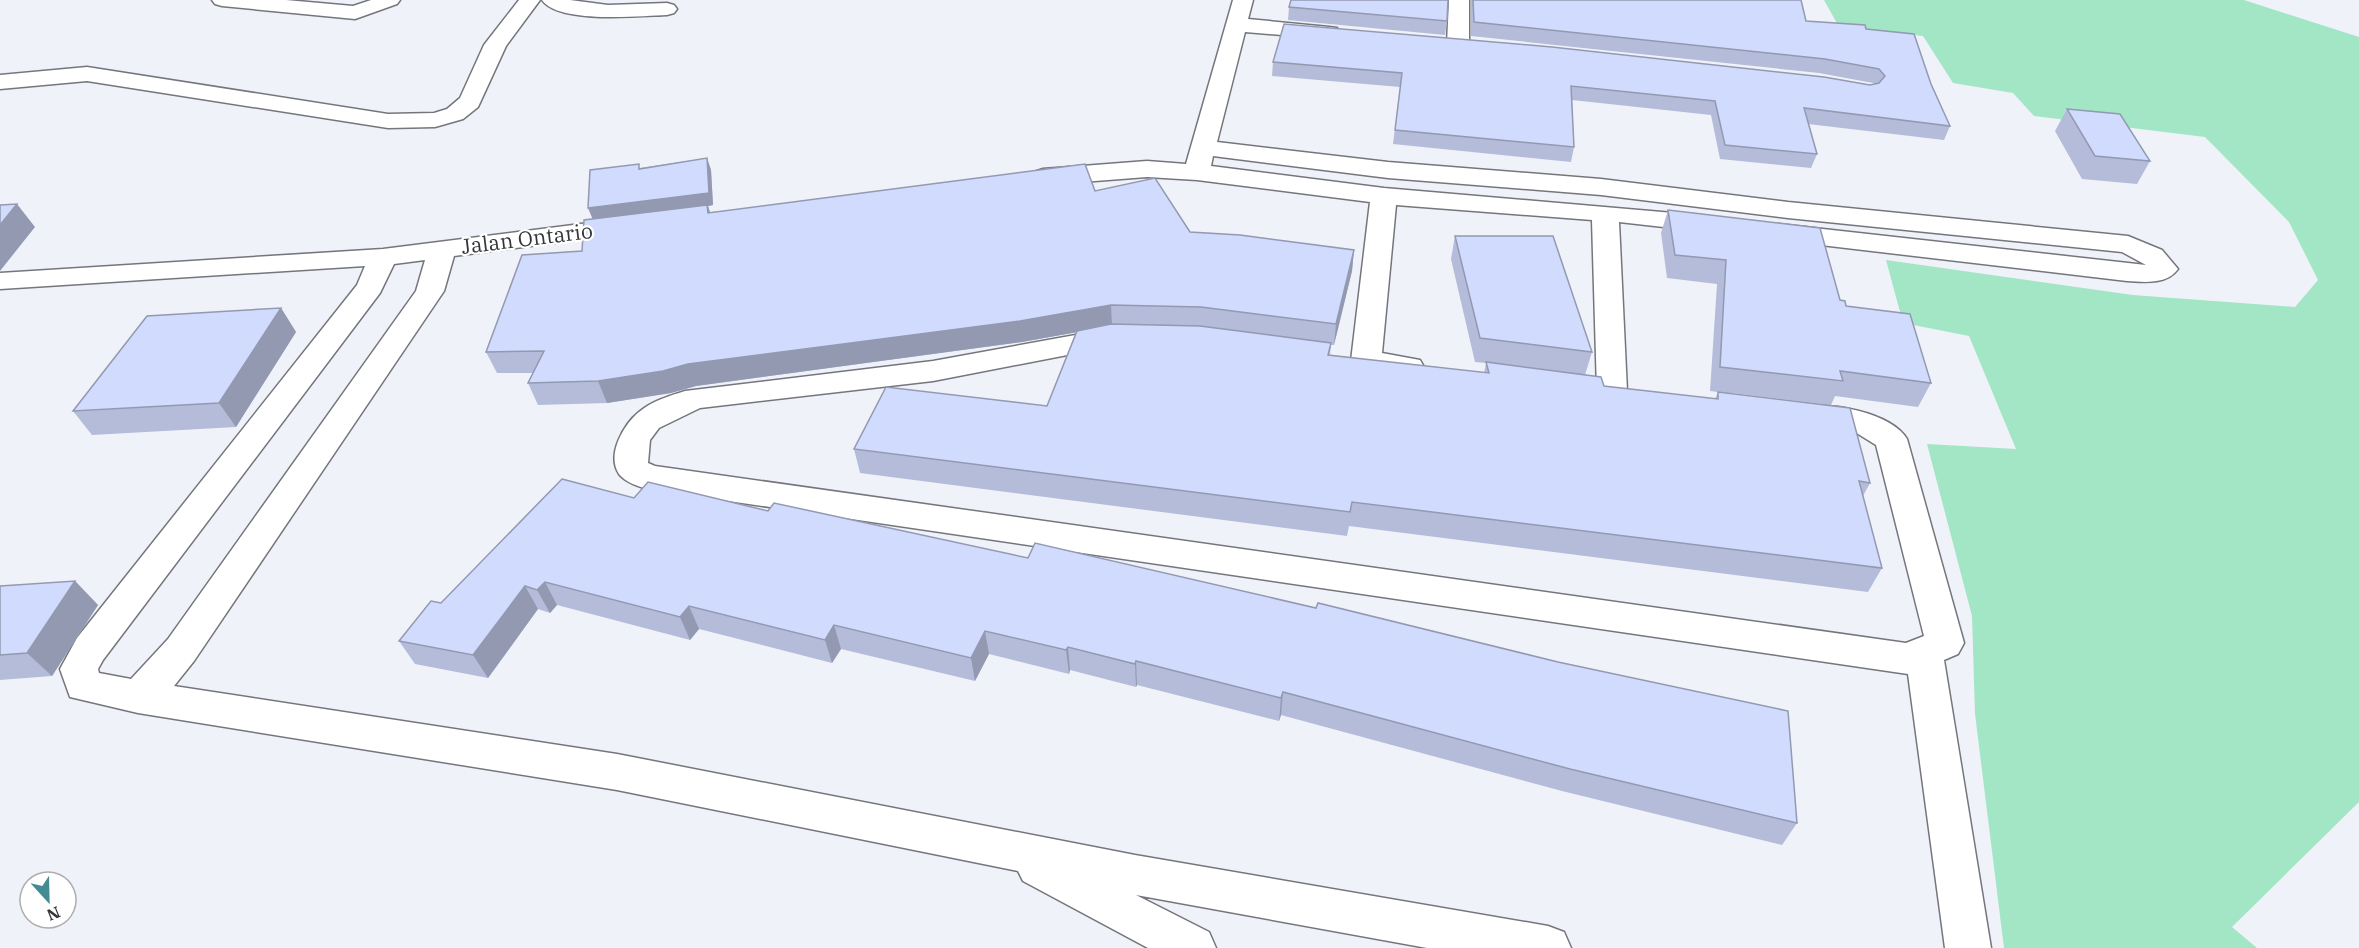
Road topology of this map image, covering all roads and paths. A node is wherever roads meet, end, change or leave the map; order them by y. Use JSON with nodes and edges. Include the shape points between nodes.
{"nodes":[{"id":1,"x":222,"y":0,"type":"edge"},
{"id":2,"x":390,"y":0,"type":"edge"},
{"id":3,"x":530,"y":0,"type":"edge"},
{"id":4,"x":552,"y":0,"type":"edge"},
{"id":5,"x":1243,"y":0,"type":"edge"},
{"id":6,"x":1459,"y":0,"type":"edge"},
{"id":7,"x":667,"y":9,"type":"dead end"},
{"id":8,"x":1238,"y":25,"type":"junction"},
{"id":9,"x":1354,"y":35,"type":"edge"},
{"id":10,"x":1435,"y":42,"type":"edge"},
{"id":11,"x":0,"y":82,"type":"edge"},
{"id":12,"x":1200,"y":160,"type":"junction"},
{"id":13,"x":1018,"y":180,"type":"edge"},
{"id":14,"x":1384,"y":196,"type":"junction"},
{"id":15,"x":1603,"y":200,"type":"junction"},
{"id":16,"x":656,"y":222,"type":"edge"},
{"id":17,"x":442,"y":249,"type":"junction"},
{"id":18,"x":383,"y":257,"type":"junction"},
{"id":19,"x":0,"y":281,"type":"edge"},
{"id":20,"x":1143,"y":337,"type":"edge"},
{"id":21,"x":1435,"y":370,"type":"edge"},
{"id":22,"x":1580,"y":387,"type":"edge"},
{"id":23,"x":1612,"y":391,"type":"junction"},
{"id":24,"x":1647,"y":395,"type":"edge"},
{"id":25,"x":1783,"y":412,"type":"edge"},
{"id":26,"x":1924,"y":652,"type":"junction"},
{"id":27,"x":138,"y":697,"type":"junction"},
{"id":28,"x":1005,"y":850,"type":"junction"},
{"id":29,"x":1194,"y":948,"type":"edge"},
{"id":30,"x":1548,"y":948,"type":"edge"},
{"id":31,"x":1968,"y":948,"type":"edge"}],
"edges":[{"from":1,"to":2,"type":"street","via":[[355,12]]},
{"from":3,"to":11,"type":"street","via":[[495,45],[470,102],[454,114],[435,120],[388,121],[87,74]]},
{"from":4,"to":7,"type":"street","via":[[588,10]]},
{"from":5,"to":8,"type":"street"},
{"from":6,"to":10,"type":"street","via":[[1468,45]]},
{"from":8,"to":9,"type":"street"},
{"from":8,"to":12,"type":"street"},
{"from":12,"to":13,"type":"street","via":[[1147,169]]},
{"from":12,"to":14,"type":"street"},
{"from":12,"to":15,"type":"street","via":[[1388,170]]},
{"from":14,"to":15,"type":"street"},
{"from":14,"to":21,"type":"street","via":[[1355,360]]},
{"from":15,"to":15,"type":"street","via":[[1788,210],[2128,244],[2152,256],[2164,269],[2151,274],[2127,273]]},
{"from":15,"to":23,"type":"street"},
{"from":16,"to":17,"type":"street","name":"Jalan Ontario"},
{"from":17,"to":18,"type":"street","name":"Jalan Ontario"},
{"from":17,"to":27,"type":"street","via":[[430,291],[181,650]]},
{"from":18,"to":19,"type":"street","name":"Jalan Ontario"},
{"from":18,"to":27,"type":"street","via":[[370,287],[79,669],[84,686]]},
{"from":20,"to":26,"type":"street","via":[[1112,337],[933,370],[696,398],[662,409],[645,420],[630,454],[633,468],[647,477],[1908,659]]},
{"from":22,"to":23,"type":"street"},
{"from":23,"to":24,"type":"street"},
{"from":25,"to":26,"type":"street","via":[[1862,422],[1891,439],[1945,643]]},
{"from":26,"to":31,"type":"street"},
{"from":27,"to":28,"type":"street","via":[[617,772]]},
{"from":28,"to":29,"type":"street"},
{"from":28,"to":30,"type":"street"}]}
